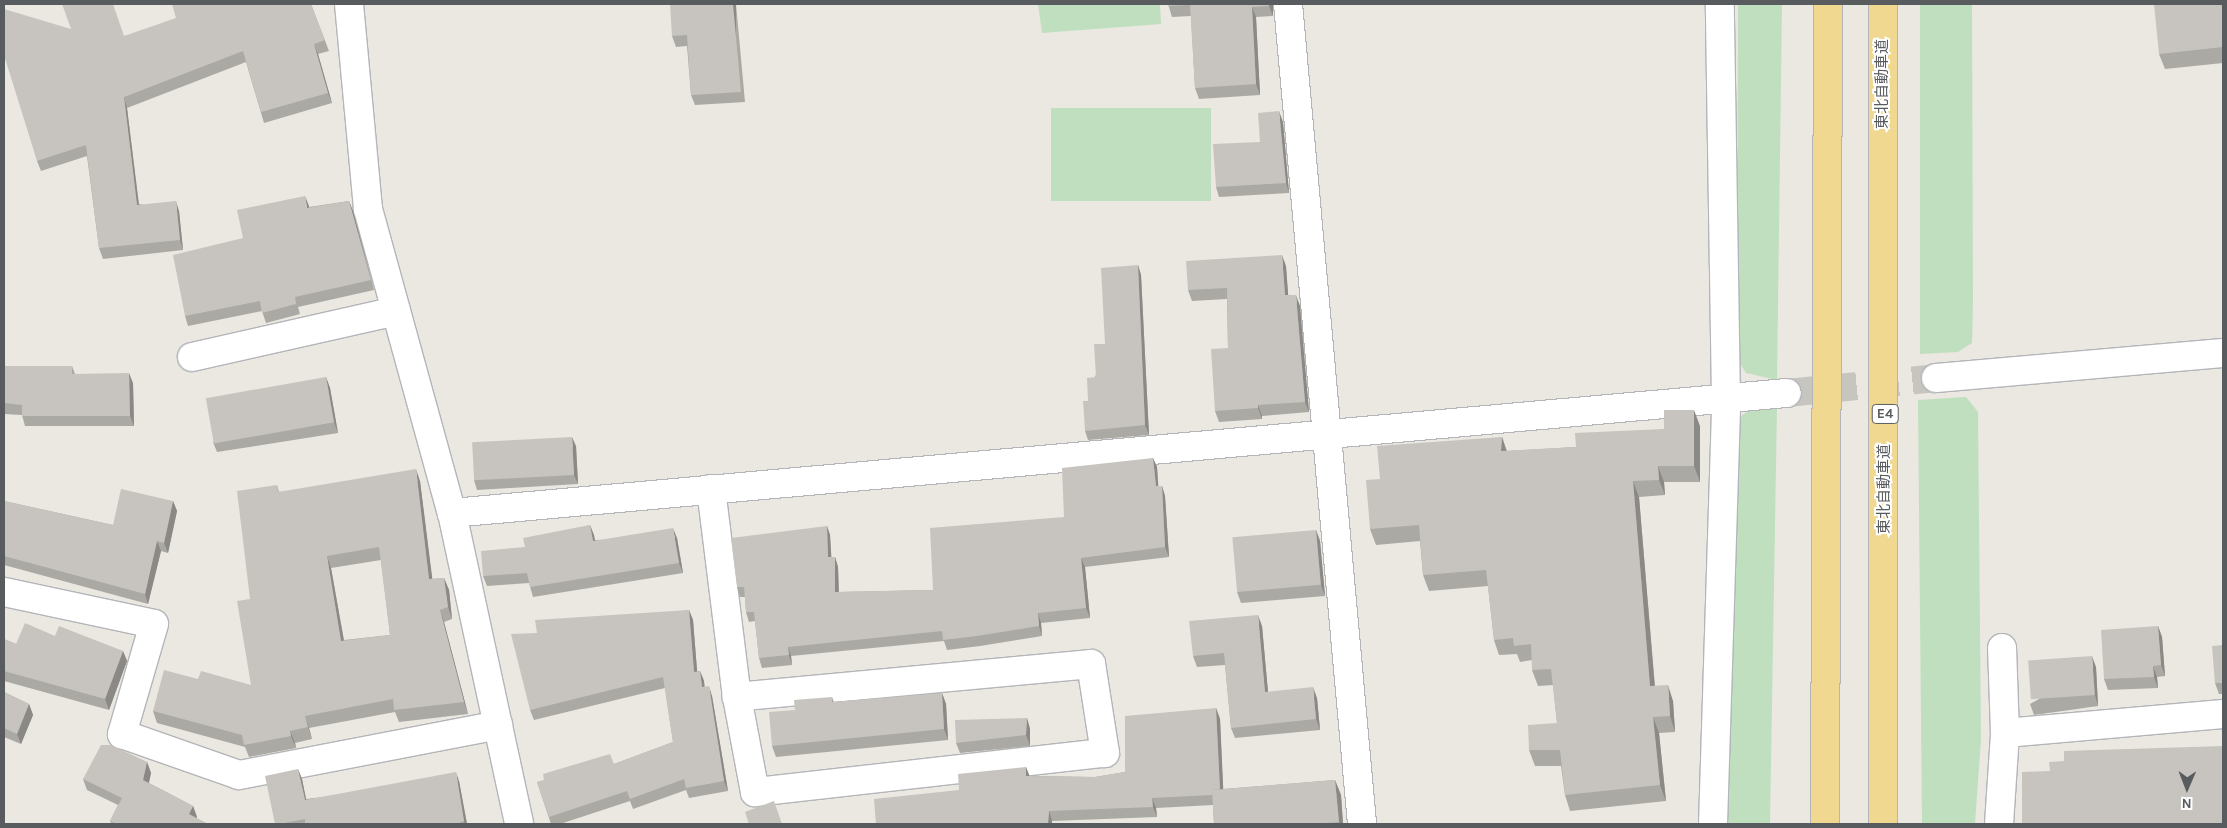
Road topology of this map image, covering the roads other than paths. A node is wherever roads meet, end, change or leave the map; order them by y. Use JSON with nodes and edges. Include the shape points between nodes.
{"nodes":[{"id":1,"x":349,"y":4,"type":"edge"},
{"id":2,"x":1288,"y":4,"type":"edge"},
{"id":3,"x":1720,"y":4,"type":"edge"},
{"id":4,"x":1828,"y":4,"type":"edge"},
{"id":5,"x":1883,"y":4,"type":"edge"},
{"id":6,"x":396,"y":311,"type":"junction"},
{"id":7,"x":2223,"y":353,"type":"edge"},
{"id":8,"x":192,"y":357,"type":"dead end"},
{"id":9,"x":1936,"y":378,"type":"tunnel mouth"},
{"id":10,"x":1787,"y":393,"type":"tunnel mouth"},
{"id":11,"x":1726,"y":401,"type":"junction"},
{"id":12,"x":1326,"y":431,"type":"junction"},
{"id":13,"x":711,"y":488,"type":"junction"},
{"id":14,"x":452,"y":512,"type":"junction"},
{"id":15,"x":4,"y":592,"type":"edge"},
{"id":16,"x":2002,"y":648,"type":"dead end"},
{"id":17,"x":737,"y":697,"type":"junction"},
{"id":18,"x":2223,"y":714,"type":"edge"},
{"id":19,"x":498,"y":724,"type":"junction"},
{"id":20,"x":2005,"y":733,"type":"junction"},
{"id":21,"x":519,"y":824,"type":"edge"},
{"id":22,"x":1362,"y":824,"type":"edge"},
{"id":23,"x":1713,"y":824,"type":"edge"},
{"id":24,"x":1825,"y":824,"type":"edge"},
{"id":25,"x":1883,"y":824,"type":"edge"},
{"id":26,"x":1999,"y":824,"type":"edge"}],
"edges":[{"from":1,"to":6,"type":"street","via":[[368,209]]},
{"from":2,"to":12,"type":"street"},
{"from":3,"to":11,"type":"street"},
{"from":4,"to":24,"type":"highway"},
{"from":5,"to":25,"type":"highway","name":"東北自動車道","number":"E4"},
{"from":6,"to":8,"type":"street"},
{"from":6,"to":14,"type":"street"},
{"from":7,"to":9,"type":"street"},
{"from":10,"to":11,"type":"street"},
{"from":11,"to":12,"type":"street"},
{"from":11,"to":23,"type":"street"},
{"from":12,"to":13,"type":"street"},
{"from":12,"to":22,"type":"street"},
{"from":13,"to":14,"type":"street"},
{"from":13,"to":17,"type":"street"},
{"from":14,"to":19,"type":"street"},
{"from":15,"to":19,"type":"street","via":[[154,624],[122,734],[239,775]]},
{"from":16,"to":20,"type":"street"},
{"from":17,"to":17,"type":"street","via":[[754,792],[1105,753],[1091,664]]},
{"from":18,"to":20,"type":"street"},
{"from":19,"to":21,"type":"street"},
{"from":20,"to":26,"type":"street"}]}
